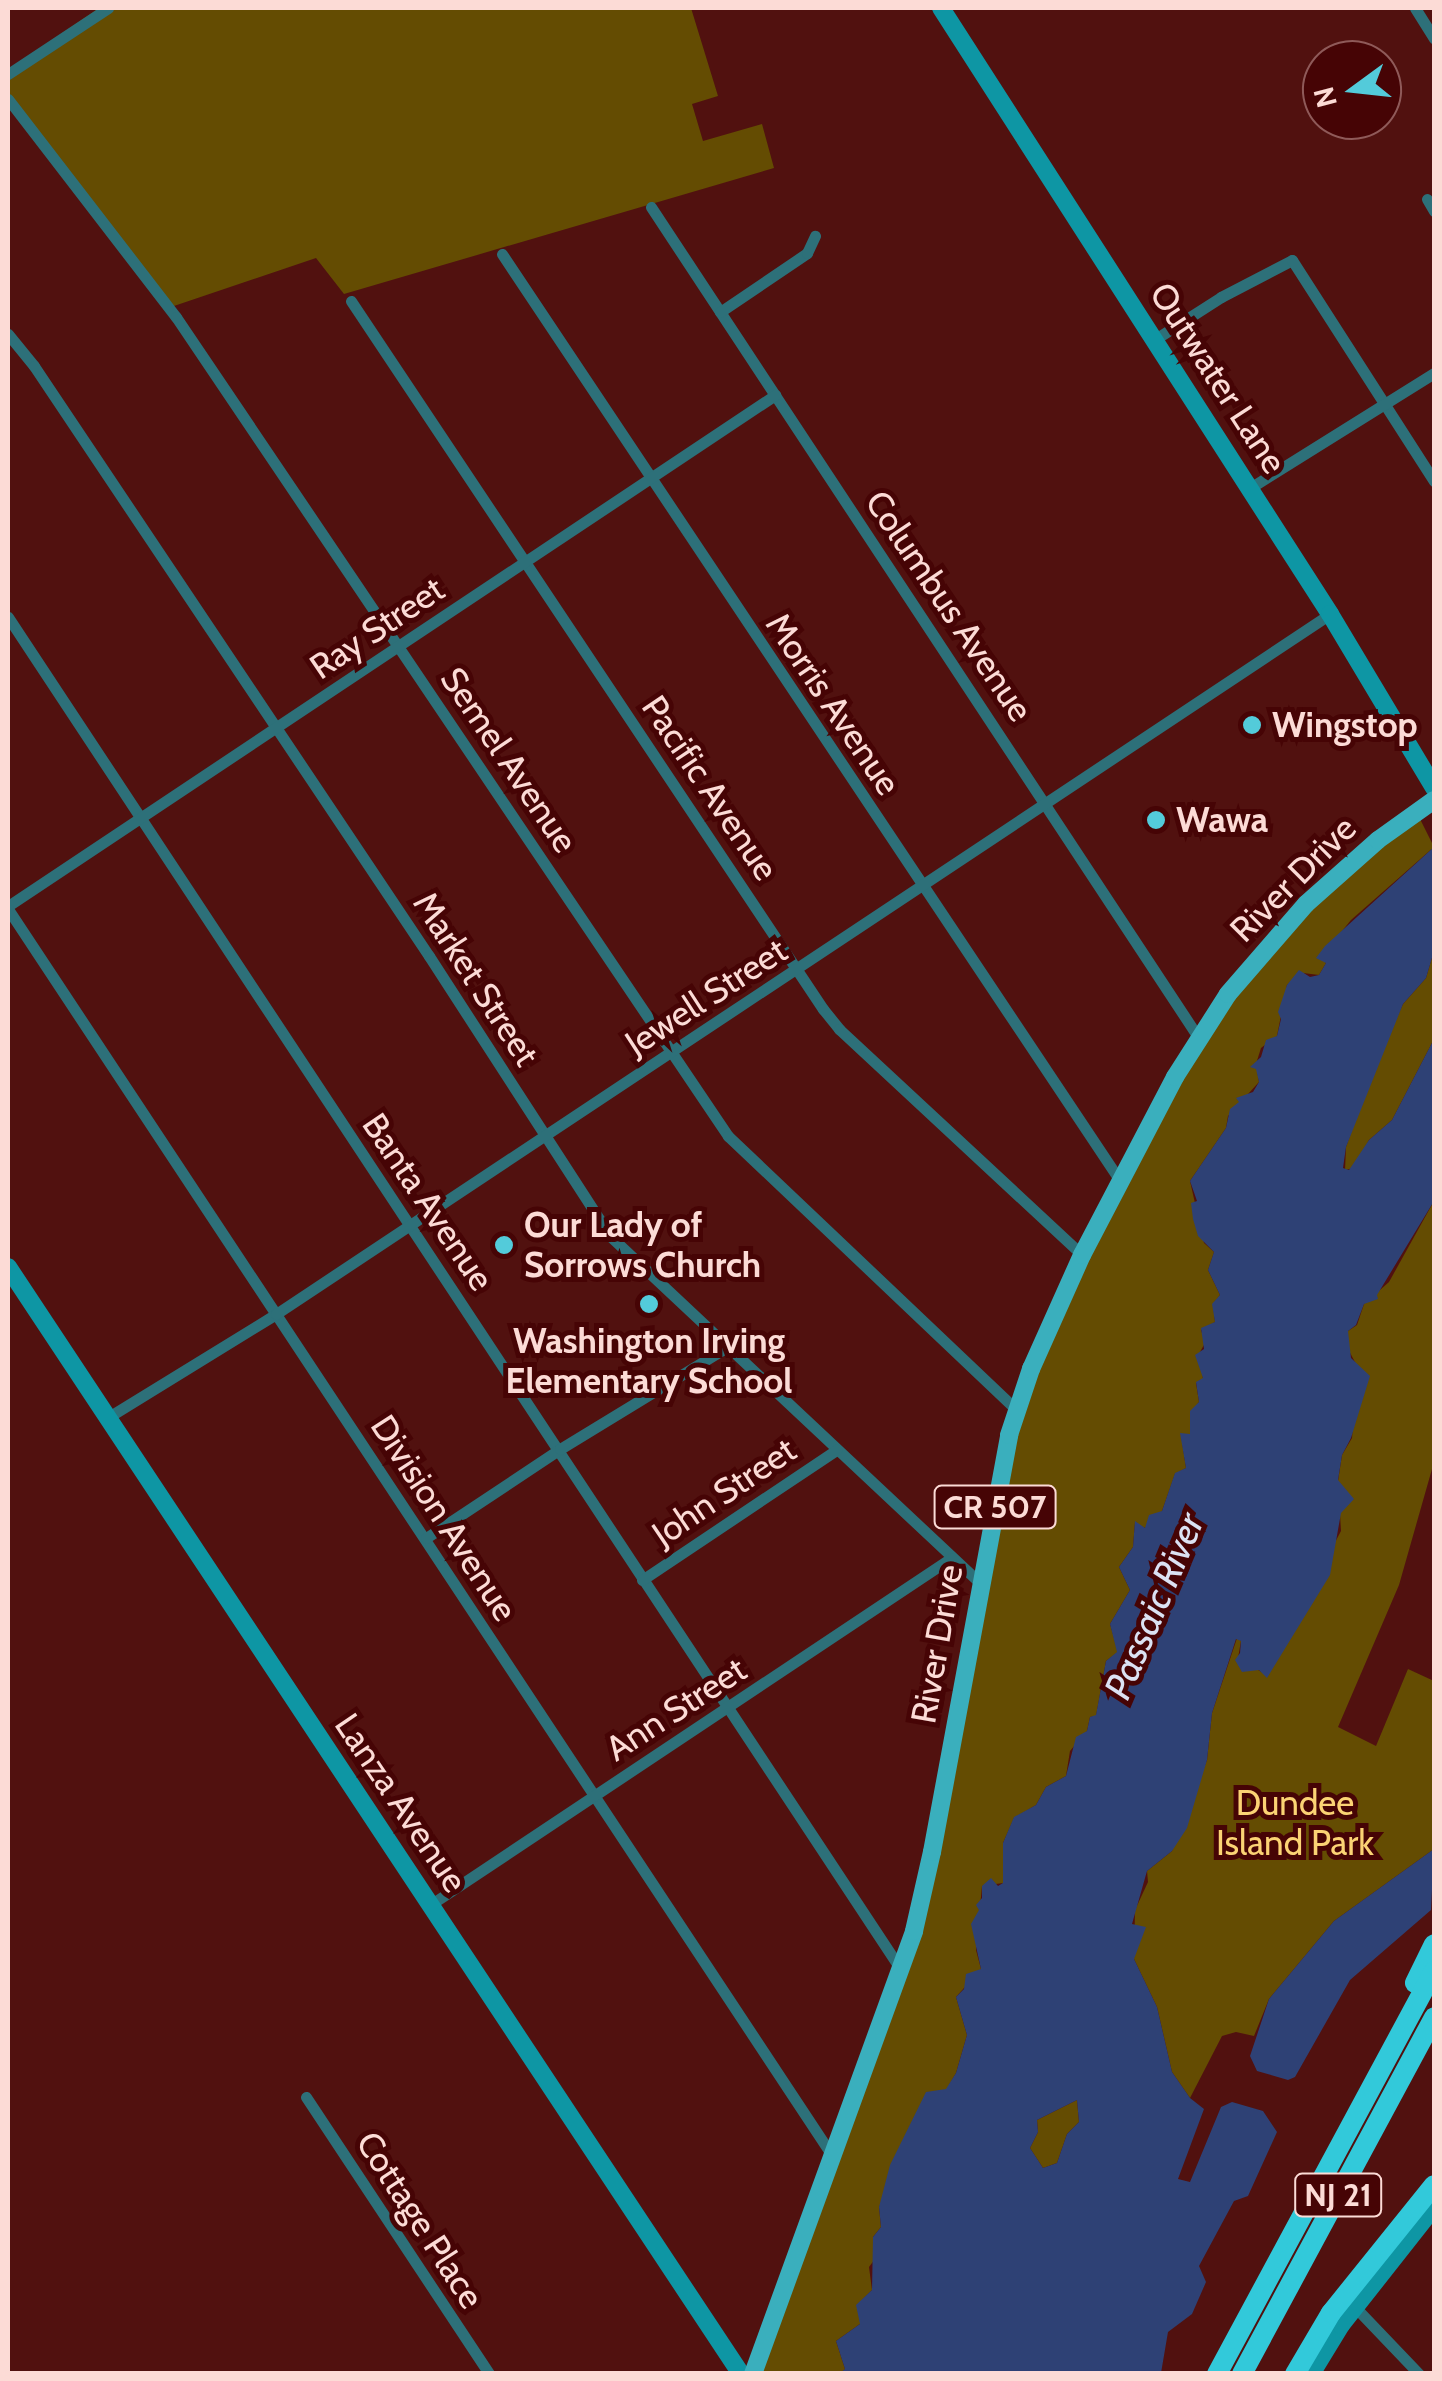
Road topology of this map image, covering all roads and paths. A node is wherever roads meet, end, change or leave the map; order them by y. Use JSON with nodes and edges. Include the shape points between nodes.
{"nodes":[{"id":1,"x":108,"y":8,"type":"edge"},
{"id":2,"x":941,"y":8,"type":"edge"},
{"id":3,"x":1414,"y":8,"type":"edge"},
{"id":4,"x":1434,"y":39,"type":"edge"},
{"id":5,"x":8,"y":74,"type":"edge"},
{"id":6,"x":8,"y":98,"type":"edge"},
{"id":7,"x":1427,"y":200,"type":"dead end"},
{"id":8,"x":651,"y":207,"type":"dead end"},
{"id":9,"x":1434,"y":211,"type":"edge"},
{"id":10,"x":816,"y":236,"type":"dead end"},
{"id":11,"x":502,"y":254,"type":"dead end"},
{"id":12,"x":351,"y":301,"type":"dead end"},
{"id":13,"x":720,"y":312,"type":"junction"},
{"id":14,"x":8,"y":334,"type":"edge"},
{"id":15,"x":1154,"y":340,"type":"junction"},
{"id":16,"x":1434,"y":374,"type":"edge"},
{"id":17,"x":776,"y":395,"type":"junction"},
{"id":18,"x":1386,"y":404,"type":"junction"},
{"id":19,"x":651,"y":478,"type":"junction"},
{"id":20,"x":1434,"y":481,"type":"edge"},
{"id":21,"x":1250,"y":488,"type":"junction"},
{"id":22,"x":526,"y":562,"type":"junction"},
{"id":23,"x":1330,"y":614,"type":"junction"},
{"id":24,"x":8,"y":617,"type":"edge"},
{"id":25,"x":400,"y":646,"type":"junction"},
{"id":26,"x":276,"y":728,"type":"junction"},
{"id":27,"x":1434,"y":788,"type":"edge"},
{"id":28,"x":1434,"y":800,"type":"edge"},
{"id":29,"x":1048,"y":805,"type":"junction"},
{"id":30,"x":140,"y":818,"type":"junction"},
{"id":31,"x":922,"y":888,"type":"junction"},
{"id":32,"x":8,"y":907,"type":"edge"},
{"id":33,"x":798,"y":970,"type":"junction"},
{"id":34,"x":1198,"y":1037,"type":"junction"},
{"id":35,"x":672,"y":1052,"type":"junction"},
{"id":36,"x":545,"y":1136,"type":"junction"},
{"id":37,"x":1121,"y":1182,"type":"junction"},
{"id":38,"x":410,"y":1224,"type":"junction"},
{"id":39,"x":1082,"y":1255,"type":"junction"},
{"id":40,"x":8,"y":1267,"type":"edge"},
{"id":41,"x":276,"y":1314,"type":"junction"},
{"id":42,"x":729,"y":1346,"type":"junction"},
{"id":43,"x":1015,"y":1408,"type":"junction"},
{"id":44,"x":107,"y":1418,"type":"junction"},
{"id":45,"x":560,"y":1449,"type":"junction"},
{"id":46,"x":836,"y":1450,"type":"junction"},
{"id":47,"x":426,"y":1538,"type":"junction"},
{"id":48,"x":951,"y":1558,"type":"junction"},
{"id":49,"x":642,"y":1580,"type":"junction"},
{"id":50,"x":980,"y":1582,"type":"junction"},
{"id":51,"x":726,"y":1706,"type":"junction"},
{"id":52,"x":593,"y":1796,"type":"junction"},
{"id":53,"x":430,"y":1905,"type":"junction"},
{"id":54,"x":1434,"y":1944,"type":"edge"},
{"id":55,"x":900,"y":1968,"type":"junction"},
{"id":56,"x":1434,"y":1972,"type":"edge"},
{"id":57,"x":1434,"y":2017,"type":"edge"},
{"id":58,"x":306,"y":2097,"type":"dead end"},
{"id":59,"x":1342,"y":2142,"type":"junction"},
{"id":60,"x":833,"y":2158,"type":"junction"},
{"id":61,"x":1434,"y":2185,"type":"edge"},
{"id":62,"x":1434,"y":2208,"type":"edge"},
{"id":63,"x":1354,"y":2307,"type":"junction"},
{"id":64,"x":489,"y":2374,"type":"edge"},
{"id":65,"x":742,"y":2374,"type":"edge"},
{"id":66,"x":753,"y":2374,"type":"edge"},
{"id":67,"x":1217,"y":2374,"type":"edge"},
{"id":68,"x":1242,"y":2374,"type":"edge"},
{"id":69,"x":1295,"y":2374,"type":"edge"},
{"id":70,"x":1311,"y":2374,"type":"edge"},
{"id":71,"x":1419,"y":2374,"type":"edge"}],
"edges":[{"from":1,"to":5,"type":"street"},
{"from":2,"to":15,"type":"street","name":"Outwater Lane"},
{"from":3,"to":4,"type":"street"},
{"from":6,"to":25,"type":"street","name":"Semel Avenue","via":[[176,317]]},
{"from":7,"to":9,"type":"street"},
{"from":8,"to":13,"type":"street","name":"Columbus Avenue"},
{"from":10,"to":13,"type":"street","via":[[806,253]]},
{"from":11,"to":19,"type":"street","name":"Morris Avenue"},
{"from":12,"to":22,"type":"street","name":"Pacific Avenue"},
{"from":13,"to":17,"type":"street","name":"Columbus Avenue"},
{"from":14,"to":26,"type":"street","name":"Market Street"},
{"from":15,"to":18,"type":"street","via":[[1292,260]]},
{"from":15,"to":21,"type":"street","name":"Outwater Lane"},
{"from":16,"to":18,"type":"street"},
{"from":17,"to":19,"type":"street","name":"Ray Street"},
{"from":17,"to":29,"type":"street","name":"Columbus Avenue"},
{"from":18,"to":20,"type":"street"},
{"from":18,"to":21,"type":"street"},
{"from":19,"to":22,"type":"street","name":"Ray Street"},
{"from":19,"to":31,"type":"street","name":"Morris Avenue"},
{"from":21,"to":23,"type":"street","name":"Outwater Lane"},
{"from":22,"to":25,"type":"street","name":"Ray Street"},
{"from":22,"to":33,"type":"street","name":"Pacific Avenue"},
{"from":23,"to":27,"type":"street","name":"Outwater Lane"},
{"from":23,"to":29,"type":"street","name":"Jewell Street"},
{"from":24,"to":30,"type":"street","name":"Banta Avenue"},
{"from":25,"to":26,"type":"street","name":"Ray Street"},
{"from":25,"to":35,"type":"street","name":"Semel Avenue"},
{"from":26,"to":30,"type":"street","name":"Ray Street"},
{"from":26,"to":36,"type":"street","name":"Market Street"},
{"from":28,"to":34,"type":"main road","name":"River Drive","number":"CR 507","via":[[1306,904]]},
{"from":29,"to":31,"type":"street","name":"Jewell Street"},
{"from":29,"to":34,"type":"street","name":"Columbus Avenue"},
{"from":30,"to":32,"type":"street","name":"Ray Street"},
{"from":30,"to":38,"type":"street","name":"Banta Avenue"},
{"from":31,"to":33,"type":"street","name":"Jewell Street"},
{"from":31,"to":37,"type":"street","name":"Morris Avenue"},
{"from":32,"to":41,"type":"street","name":"Division Avenue"},
{"from":33,"to":35,"type":"street","name":"Jewell Street"},
{"from":33,"to":39,"type":"street","name":"Pacific Avenue","via":[[839,1029]]},
{"from":34,"to":37,"type":"main road","name":"River Drive","number":"CR 507"},
{"from":35,"to":36,"type":"street","name":"Jewell Street"},
{"from":35,"to":43,"type":"street","name":"Semel Avenue","via":[[728,1136]]},
{"from":36,"to":38,"type":"street","name":"Jewell Street"},
{"from":36,"to":42,"type":"street","name":"Market Street","via":[[610,1236]]},
{"from":37,"to":39,"type":"main road","name":"River Drive","number":"CR 507"},
{"from":38,"to":41,"type":"street","name":"Jewell Street"},
{"from":38,"to":45,"type":"street","name":"Banta Avenue"},
{"from":39,"to":43,"type":"main road","name":"River Drive","number":"CR 507"},
{"from":40,"to":44,"type":"street","name":"Lanza Avenue"},
{"from":41,"to":44,"type":"street","name":"Jewell Street"},
{"from":41,"to":47,"type":"street","name":"Division Avenue"},
{"from":42,"to":45,"type":"street"},
{"from":42,"to":46,"type":"street","name":"Market Street"},
{"from":43,"to":50,"type":"main road","name":"River Drive","number":"CR 507"},
{"from":44,"to":53,"type":"street","name":"Lanza Avenue"},
{"from":45,"to":47,"type":"street"},
{"from":45,"to":49,"type":"street","name":"Banta Avenue"},
{"from":46,"to":48,"type":"street","name":"Market Street"},
{"from":46,"to":49,"type":"street","name":"John Street"},
{"from":47,"to":52,"type":"street","name":"Division Avenue"},
{"from":48,"to":50,"type":"street","name":"Market Street"},
{"from":48,"to":51,"type":"street","name":"Ann Street"},
{"from":49,"to":51,"type":"street","name":"Banta Avenue"},
{"from":50,"to":55,"type":"main road","name":"River Drive","number":"CR 507","via":[[932,1852]]},
{"from":51,"to":52,"type":"street","name":"Ann Street"},
{"from":51,"to":55,"type":"street","name":"Banta Avenue"},
{"from":52,"to":53,"type":"street","name":"Ann Street"},
{"from":52,"to":60,"type":"street","name":"Division Avenue"},
{"from":53,"to":65,"type":"street","name":"Lanza Avenue"},
{"from":54,"to":59,"type":"highway"},
{"from":55,"to":60,"type":"main road","name":"River Drive","number":"CR 507"},
{"from":56,"to":59,"type":"highway","number":"NJ 21"},
{"from":57,"to":68,"type":"highway","number":"NJ 21"},
{"from":58,"to":64,"type":"street","name":"Cottage Place"},
{"from":59,"to":67,"type":"highway","number":"NJ 21"},
{"from":60,"to":66,"type":"main road","name":"River Drive","number":"CR 507"},
{"from":61,"to":69,"type":"highway","via":[[1340,2302]]},
{"from":62,"to":63,"type":"street"},
{"from":63,"to":70,"type":"street"},
{"from":63,"to":71,"type":"street"}]}
